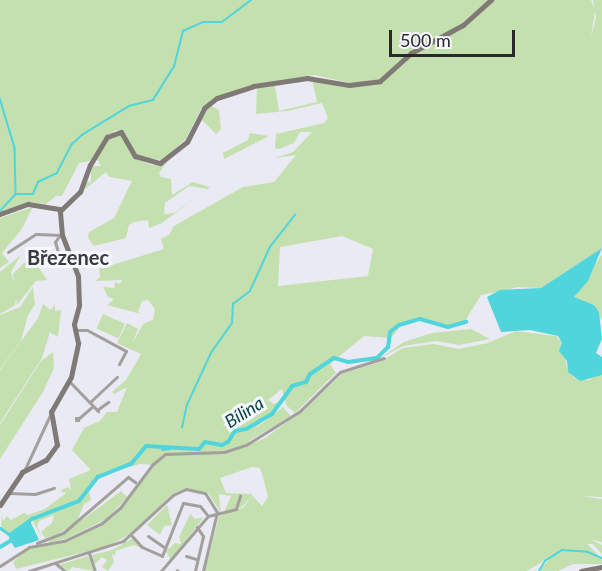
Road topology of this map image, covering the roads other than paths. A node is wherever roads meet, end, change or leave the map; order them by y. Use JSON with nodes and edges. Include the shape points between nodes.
{"nodes":[{"id":1,"x":491,"y":0,"type":"edge"},
{"id":2,"x":60,"y":209,"type":"junction"},
{"id":3,"x":0,"y":214,"type":"edge"},
{"id":4,"x":61,"y":235,"type":"junction"},
{"id":5,"x":8,"y":252,"type":"dead end"},
{"id":6,"x":70,"y":255,"type":"junction"},
{"id":7,"x":62,"y":258,"type":"junction"},
{"id":8,"x":74,"y":264,"type":"junction"},
{"id":9,"x":76,"y":330,"type":"junction"},
{"id":10,"x":384,"y":358,"type":"dead end"},
{"id":11,"x":119,"y":364,"type":"dead end"},
{"id":12,"x":117,"y":377,"type":"dead end"},
{"id":13,"x":69,"y":381,"type":"junction"},
{"id":14,"x":108,"y":402,"type":"dead end"},
{"id":15,"x":92,"y":404,"type":"junction"},
{"id":16,"x":50,"y":415,"type":"junction"},
{"id":17,"x":78,"y":419,"type":"dead end"},
{"id":18,"x":25,"y":470,"type":"junction"},
{"id":19,"x":135,"y":482,"type":"dead end"},
{"id":20,"x":54,"y":488,"type":"dead end"},
{"id":21,"x":6,"y":492,"type":"junction"},
{"id":22,"x":240,"y":495,"type":"dead end"},
{"id":23,"x":0,"y":505,"type":"edge"},
{"id":24,"x":217,"y":514,"type":"junction"},
{"id":25,"x":208,"y":516,"type":"junction"},
{"id":26,"x":197,"y":527,"type":"junction"},
{"id":27,"x":132,"y":536,"type":"junction"},
{"id":28,"x":148,"y":536,"type":"dead end"},
{"id":29,"x":48,"y":542,"type":"junction"},
{"id":30,"x":165,"y":548,"type":"junction"},
{"id":31,"x":89,"y":553,"type":"junction"},
{"id":32,"x":186,"y":556,"type":"dead end"},
{"id":33,"x":196,"y":559,"type":"junction"},
{"id":34,"x":55,"y":563,"type":"junction"},
{"id":35,"x":0,"y":566,"type":"edge"},
{"id":36,"x":602,"y":567,"type":"edge"},
{"id":37,"x":61,"y":570,"type":"edge"},
{"id":38,"x":29,"y":571,"type":"edge"},
{"id":39,"x":65,"y":571,"type":"edge"},
{"id":40,"x":95,"y":571,"type":"edge"},
{"id":41,"x":161,"y":571,"type":"edge"},
{"id":42,"x":195,"y":571,"type":"edge"},
{"id":43,"x":203,"y":571,"type":"edge"},
{"id":44,"x":581,"y":571,"type":"edge"}],
"edges":[{"from":1,"to":2,"type":"street","via":[[463,25],[411,53],[380,81],[349,85],[307,78],[253,86],[217,98],[204,108],[187,142],[160,163],[135,156],[124,134],[115,132],[90,165],[80,192]]},
{"from":2,"to":3,"type":"street","via":[[28,204]]},
{"from":2,"to":4,"type":"street"},
{"from":4,"to":5,"type":"street","via":[[36,234]]},
{"from":4,"to":6,"type":"street"},
{"from":4,"to":7,"type":"street","via":[[55,242]]},
{"from":6,"to":7,"type":"street"},
{"from":6,"to":8,"type":"street"},
{"from":7,"to":8,"type":"street","via":[[65,265]]},
{"from":8,"to":9,"type":"street","via":[[79,283]]},
{"from":9,"to":11,"type":"street","via":[[86,329],[126,351]]},
{"from":9,"to":13,"type":"street","via":[[78,347]]},
{"from":10,"to":29,"type":"street","via":[[340,372],[300,411],[255,441],[224,452],[165,454],[109,518],[78,536]]},
{"from":12,"to":15,"type":"street"},
{"from":13,"to":15,"type":"street"},
{"from":13,"to":16,"type":"street"},
{"from":14,"to":15,"type":"street","via":[[97,410]]},
{"from":15,"to":17,"type":"street"},
{"from":16,"to":18,"type":"street"},
{"from":16,"to":18,"type":"street","via":[[57,437],[54,451]]},
{"from":18,"to":21,"type":"street"},
{"from":19,"to":29,"type":"street","via":[[128,477]]},
{"from":20,"to":21,"type":"street","via":[[34,494]]},
{"from":21,"to":23,"type":"street"},
{"from":22,"to":24,"type":"street","via":[[236,509]]},
{"from":24,"to":25,"type":"street"},
{"from":24,"to":27,"type":"street","via":[[205,493],[186,489],[173,495]]},
{"from":24,"to":43,"type":"street"},
{"from":25,"to":26,"type":"street"},
{"from":25,"to":30,"type":"street","via":[[200,506],[183,503]]},
{"from":26,"to":33,"type":"street","via":[[203,536]]},
{"from":26,"to":41,"type":"street"},
{"from":27,"to":30,"type":"street","via":[[142,547],[162,556]]},
{"from":27,"to":31,"type":"street"},
{"from":28,"to":30,"type":"street"},
{"from":29,"to":35,"type":"street","via":[[33,545]]},
{"from":31,"to":34,"type":"street"},
{"from":31,"to":40,"type":"street"},
{"from":32,"to":33,"type":"street"},
{"from":33,"to":42,"type":"street"},
{"from":34,"to":37,"type":"street"},
{"from":34,"to":38,"type":"street"},
{"from":36,"to":44,"type":"street"},
{"from":37,"to":39,"type":"street"}]}
